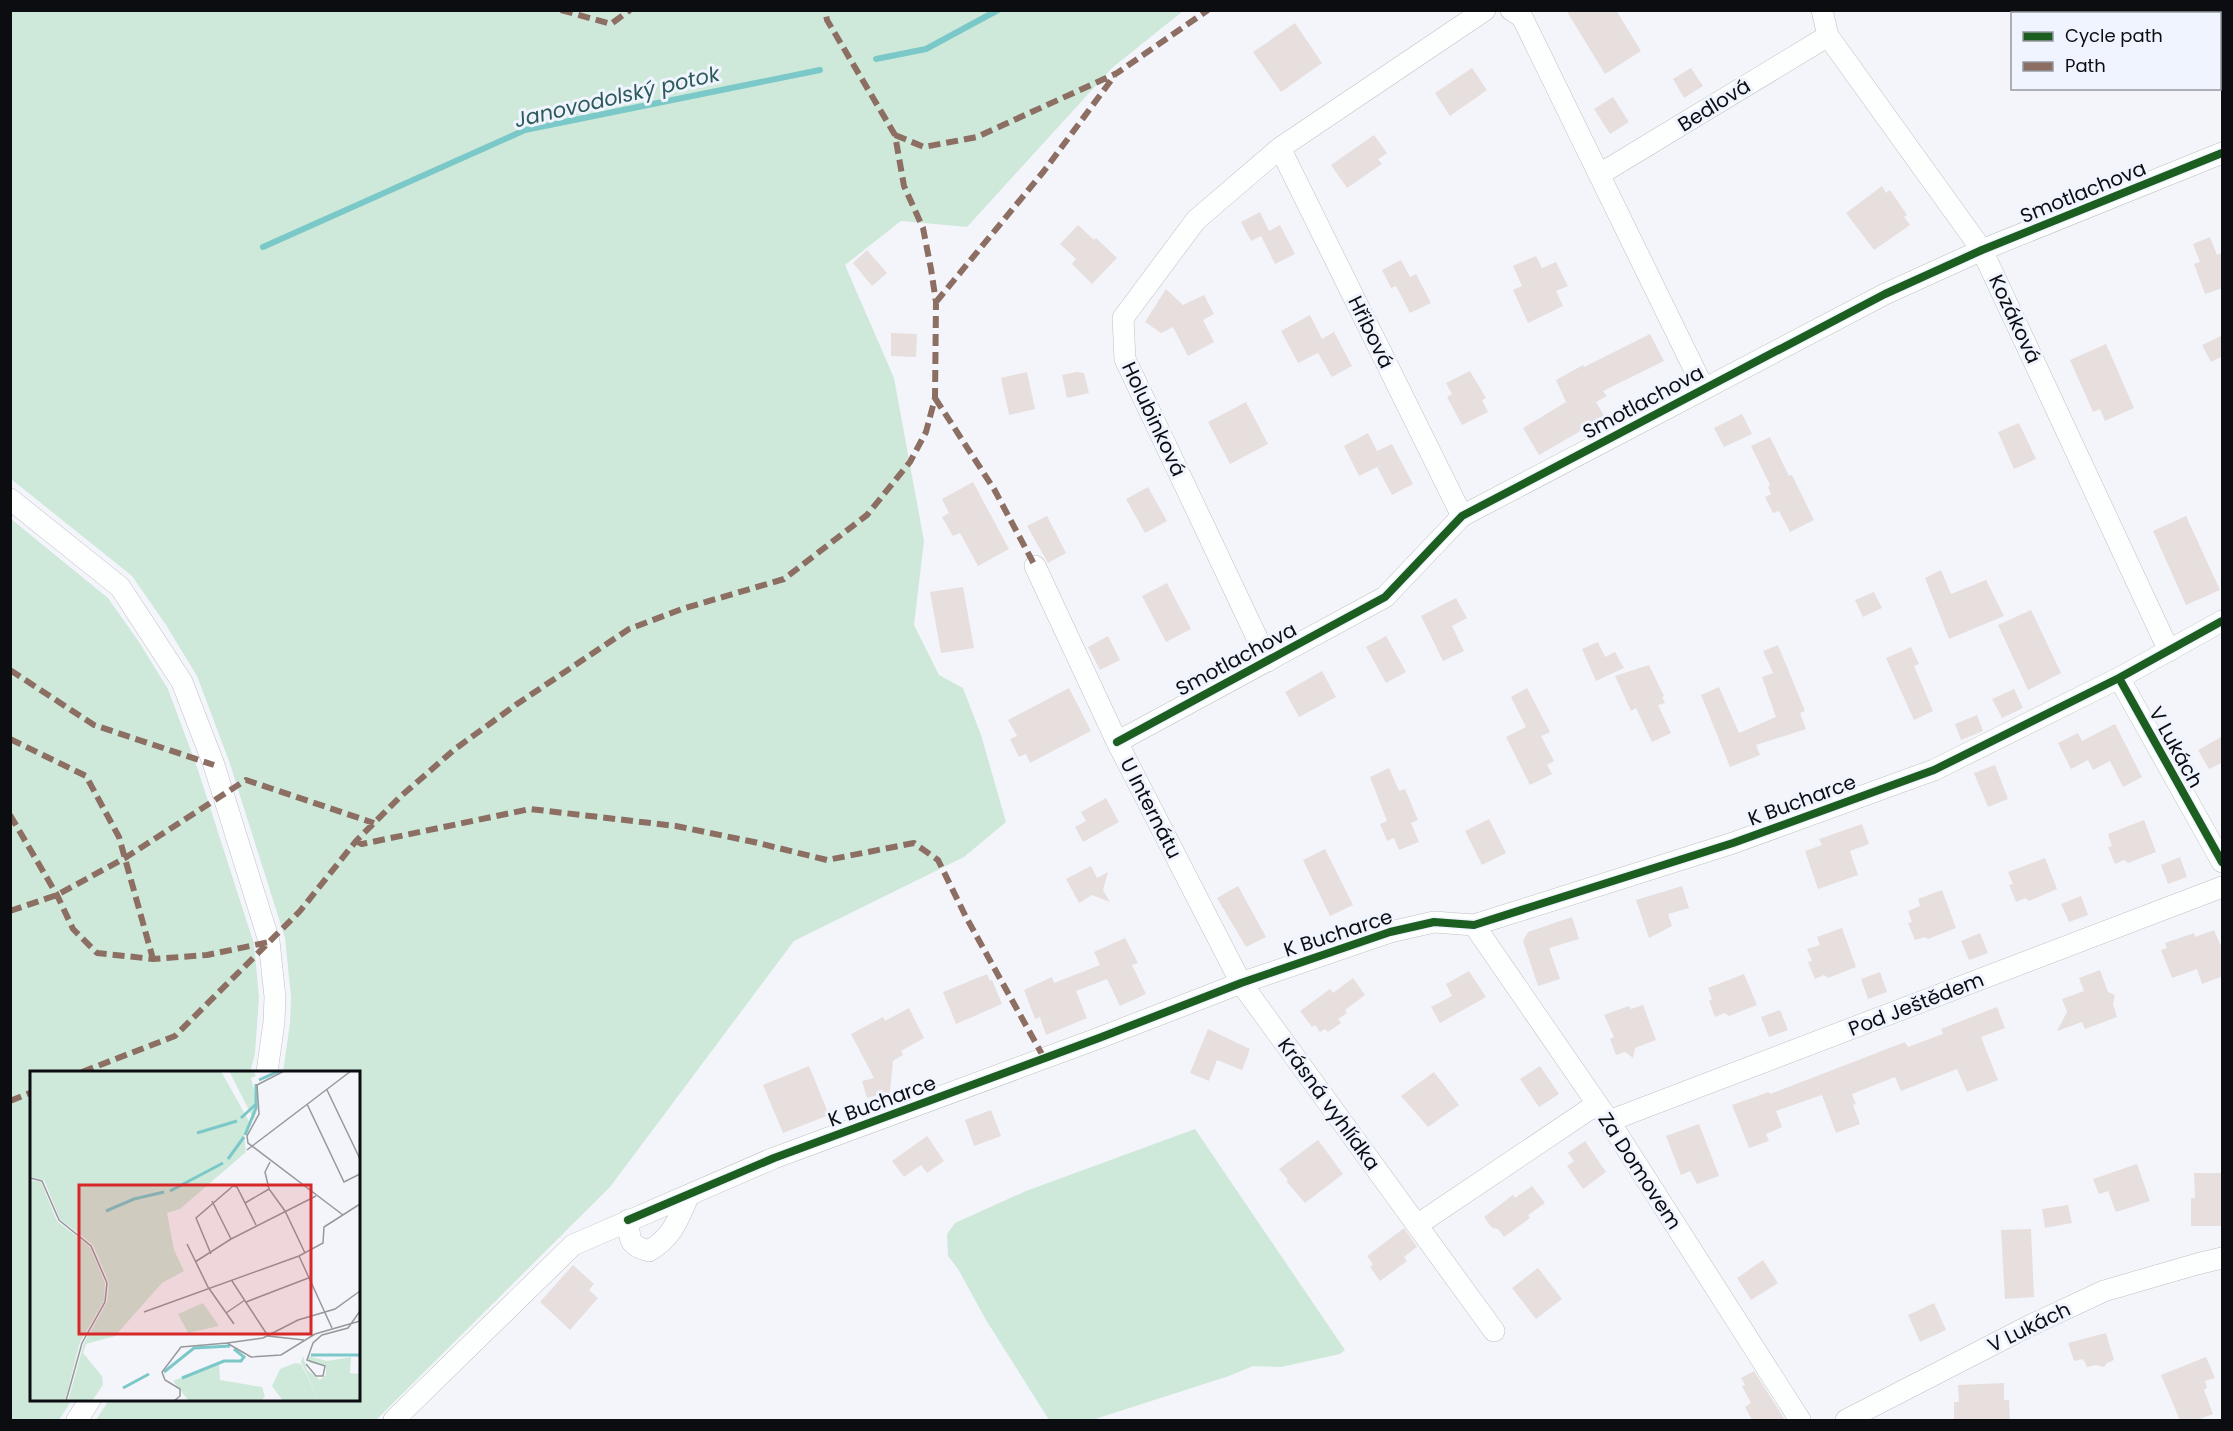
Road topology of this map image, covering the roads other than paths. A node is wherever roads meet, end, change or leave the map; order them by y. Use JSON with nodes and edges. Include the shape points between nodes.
{"nodes":[{"id":1,"x":1485,"y":10,"type":"edge"},
{"id":2,"x":1511,"y":10,"type":"edge"},
{"id":3,"x":1822,"y":10,"type":"edge"},
{"id":4,"x":1828,"y":36,"type":"junction"},
{"id":5,"x":1280,"y":148,"type":"junction"},
{"id":6,"x":2223,"y":153,"type":"edge"},
{"id":7,"x":1600,"y":174,"type":"junction"},
{"id":8,"x":1982,"y":250,"type":"junction"},
{"id":9,"x":1704,"y":388,"type":"junction"},
{"id":10,"x":10,"y":499,"type":"edge"},
{"id":11,"x":1462,"y":516,"type":"junction"},
{"id":12,"x":1035,"y":566,"type":"dead end"},
{"id":13,"x":2223,"y":621,"type":"edge"},
{"id":14,"x":2169,"y":651,"type":"junction"},
{"id":15,"x":1268,"y":661,"type":"junction"},
{"id":16,"x":2119,"y":678,"type":"junction"},
{"id":17,"x":1117,"y":741,"type":"junction"},
{"id":18,"x":2223,"y":862,"type":"edge"},
{"id":19,"x":2223,"y":886,"type":"edge"},
{"id":20,"x":1474,"y":925,"type":"junction"},
{"id":21,"x":1241,"y":983,"type":"junction"},
{"id":22,"x":267,"y":1071,"type":"edge"},
{"id":23,"x":1603,"y":1112,"type":"junction"},
{"id":24,"x":689,"y":1195,"type":"junction"},
{"id":25,"x":628,"y":1220,"type":"junction"},
{"id":26,"x":1417,"y":1225,"type":"junction"},
{"id":27,"x":2223,"y":1258,"type":"edge"},
{"id":28,"x":1494,"y":1331,"type":"dead end"},
{"id":29,"x":89,"y":1401,"type":"edge"},
{"id":30,"x":77,"y":1420,"type":"edge"},
{"id":31,"x":394,"y":1420,"type":"edge"},
{"id":32,"x":1800,"y":1420,"type":"edge"},
{"id":33,"x":1846,"y":1420,"type":"edge"}],
"edges":[{"from":1,"to":5,"type":"street"},
{"from":2,"to":7,"type":"street","via":[[1522,17]]},
{"from":3,"to":4,"type":"street","name":"Kozáková"},
{"from":4,"to":7,"type":"street","name":"Bedlová"},
{"from":4,"to":8,"type":"street","name":"Kozáková"},
{"from":5,"to":11,"type":"street","name":"Hřibová"},
{"from":5,"to":15,"type":"street","name":"Holubinková","via":[[1196,220],[1123,318],[1125,359]]},
{"from":6,"to":8,"type":"street","name":"Smotlachova"},
{"from":7,"to":9,"type":"street"},
{"from":8,"to":9,"type":"street","name":"Smotlachova","via":[[1885,294]]},
{"from":8,"to":14,"type":"street","name":"Kozáková"},
{"from":9,"to":11,"type":"street","name":"Smotlachova"},
{"from":10,"to":22,"type":"street","via":[[120,587],[182,682],[270,941],[275,997]]},
{"from":11,"to":15,"type":"street","name":"Smotlachova","via":[[1385,597]]},
{"from":12,"to":17,"type":"street","name":"U Internátu"},
{"from":13,"to":14,"type":"street","name":"K Bucharce"},
{"from":14,"to":16,"type":"street","name":"K Bucharce"},
{"from":15,"to":17,"type":"street","name":"Smotlachova"},
{"from":16,"to":18,"type":"street","name":"V Lukách"},
{"from":16,"to":20,"type":"street","name":"K Bucharce","via":[[1934,770],[1733,843]]},
{"from":17,"to":21,"type":"street","name":"U Internátu"},
{"from":19,"to":23,"type":"street","name":"Pod Ještědem"},
{"from":20,"to":21,"type":"street","name":"K Bucharce","via":[[1434,922],[1390,932]]},
{"from":20,"to":23,"type":"street","name":"Za Domovem"},
{"from":21,"to":24,"type":"street","name":"K Bucharce","via":[[774,1158]]},
{"from":21,"to":26,"type":"street","name":"Krásná vyhlídka"},
{"from":23,"to":26,"type":"street"},
{"from":23,"to":32,"type":"street","name":"Za Domovem"},
{"from":24,"to":25,"type":"street","name":"K Bucharce"},
{"from":24,"to":25,"type":"street","via":[[663,1243],[649,1251],[635,1247]]},
{"from":25,"to":31,"type":"street","name":"K Bucharce","via":[[573,1245]]},
{"from":26,"to":28,"type":"street","name":"Krásná vyhlídka"},
{"from":27,"to":33,"type":"street","name":"V Lukách","via":[[2104,1291]]},
{"from":29,"to":30,"type":"street"}]}
